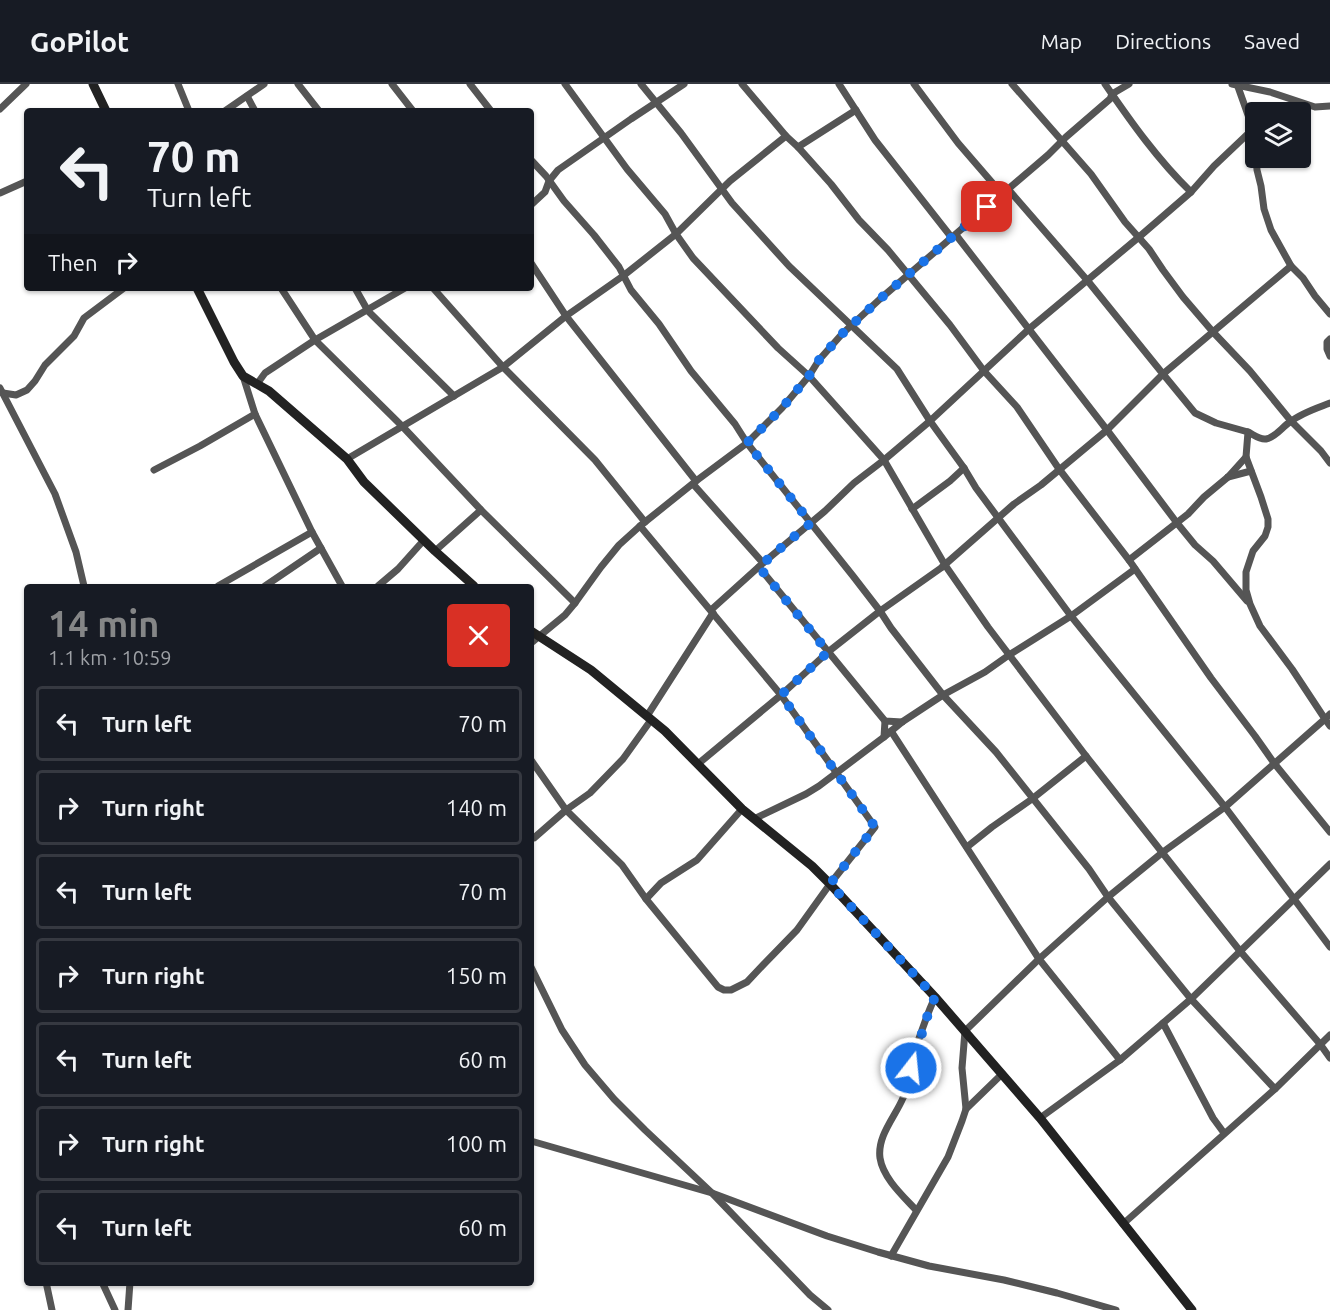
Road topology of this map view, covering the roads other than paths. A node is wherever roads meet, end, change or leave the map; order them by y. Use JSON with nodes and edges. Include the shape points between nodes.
{"nodes":[{"id":1,"x":26,"y":84,"type":"edge"},
{"id":2,"x":93,"y":84,"type":"edge"},
{"id":3,"x":178,"y":84,"type":"edge"},
{"id":4,"x":264,"y":84,"type":"edge"},
{"id":5,"x":298,"y":84,"type":"edge"},
{"id":6,"x":392,"y":84,"type":"edge"},
{"id":7,"x":472,"y":84,"type":"edge"},
{"id":8,"x":565,"y":84,"type":"edge"},
{"id":9,"x":641,"y":84,"type":"edge"},
{"id":10,"x":684,"y":84,"type":"edge"},
{"id":11,"x":742,"y":84,"type":"edge"},
{"id":12,"x":839,"y":84,"type":"edge"},
{"id":13,"x":914,"y":84,"type":"edge"},
{"id":14,"x":1012,"y":84,"type":"edge"},
{"id":15,"x":1105,"y":84,"type":"edge"},
{"id":16,"x":1129,"y":84,"type":"edge"},
{"id":17,"x":1235,"y":84,"type":"edge"},
{"id":18,"x":1112,"y":94,"type":"junction"},
{"id":19,"x":246,"y":96,"type":"junction"},
{"id":20,"x":656,"y":102,"type":"junction"},
{"id":21,"x":1330,"y":106,"type":"edge"},
{"id":22,"x":105,"y":108,"type":"edge"},
{"id":23,"x":188,"y":108,"type":"edge"},
{"id":24,"x":229,"y":108,"type":"edge"},
{"id":25,"x":253,"y":108,"type":"edge"},
{"id":26,"x":317,"y":108,"type":"edge"},
{"id":27,"x":411,"y":108,"type":"edge"},
{"id":28,"x":487,"y":108,"type":"edge"},
{"id":29,"x":0,"y":109,"type":"edge"},
{"id":30,"x":1245,"y":109,"type":"edge"},
{"id":31,"x":856,"y":110,"type":"junction"},
{"id":32,"x":786,"y":136,"type":"junction"},
{"id":33,"x":604,"y":137,"type":"junction"},
{"id":34,"x":1245,"y":137,"type":"edge"},
{"id":35,"x":1062,"y":141,"type":"junction"},
{"id":36,"x":798,"y":147,"type":"junction"},
{"id":37,"x":534,"y":164,"type":"edge"},
{"id":38,"x":1257,"y":168,"type":"edge"},
{"id":39,"x":549,"y":181,"type":"junction"},
{"id":40,"x":24,"y":182,"type":"edge"},
{"id":41,"x":722,"y":189,"type":"junction"},
{"id":42,"x":1005,"y":191,"type":"junction"},
{"id":43,"x":1191,"y":192,"type":"junction"},
{"id":44,"x":0,"y":193,"type":"edge"},
{"id":45,"x":534,"y":202,"type":"edge"},
{"id":46,"x":676,"y":234,"type":"junction"},
{"id":47,"x":954,"y":236,"type":"junction"},
{"id":48,"x":1139,"y":237,"type":"junction"},
{"id":49,"x":1291,"y":266,"type":"junction"},
{"id":50,"x":534,"y":267,"type":"edge"},
{"id":51,"x":908,"y":275,"type":"junction"},
{"id":52,"x":623,"y":276,"type":"junction"},
{"id":53,"x":1088,"y":280,"type":"junction"},
{"id":54,"x":120,"y":291,"type":"edge"},
{"id":55,"x":198,"y":291,"type":"edge"},
{"id":56,"x":283,"y":291,"type":"edge"},
{"id":57,"x":357,"y":291,"type":"edge"},
{"id":58,"x":400,"y":291,"type":"edge"},
{"id":59,"x":436,"y":291,"type":"edge"},
{"id":60,"x":368,"y":311,"type":"junction"},
{"id":61,"x":1330,"y":314,"type":"edge"},
{"id":62,"x":566,"y":316,"type":"junction"},
{"id":63,"x":851,"y":326,"type":"junction"},
{"id":64,"x":1029,"y":329,"type":"junction"},
{"id":65,"x":1213,"y":332,"type":"junction"},
{"id":66,"x":1330,"y":339,"type":"edge"},
{"id":67,"x":315,"y":340,"type":"junction"},
{"id":68,"x":1330,"y":356,"type":"edge"},
{"id":69,"x":502,"y":367,"type":"junction"},
{"id":70,"x":984,"y":371,"type":"junction"},
{"id":71,"x":1163,"y":374,"type":"junction"},
{"id":72,"x":243,"y":376,"type":"junction"},
{"id":73,"x":809,"y":376,"type":"junction"},
{"id":74,"x":257,"y":384,"type":"junction"},
{"id":75,"x":1,"y":391,"type":"edge"},
{"id":76,"x":453,"y":396,"type":"junction"},
{"id":77,"x":1330,"y":403,"type":"edge"},
{"id":78,"x":255,"y":414,"type":"junction"},
{"id":79,"x":930,"y":421,"type":"junction"},
{"id":80,"x":1291,"y":421,"type":"junction"},
{"id":81,"x":403,"y":427,"type":"junction"},
{"id":82,"x":1107,"y":430,"type":"junction"},
{"id":83,"x":1248,"y":432,"type":"junction"},
{"id":84,"x":747,"y":443,"type":"junction"},
{"id":85,"x":1246,"y":457,"type":"junction"},
{"id":86,"x":346,"y":459,"type":"junction"},
{"id":87,"x":884,"y":460,"type":"junction"},
{"id":88,"x":1330,"y":463,"type":"edge"},
{"id":89,"x":964,"y":468,"type":"junction"},
{"id":90,"x":1059,"y":469,"type":"junction"},
{"id":91,"x":154,"y":470,"type":"dead end"},
{"id":92,"x":1251,"y":471,"type":"junction"},
{"id":93,"x":1228,"y":477,"type":"junction"},
{"id":94,"x":694,"y":483,"type":"junction"},
{"id":95,"x":912,"y":509,"type":"junction"},
{"id":96,"x":481,"y":510,"type":"junction"},
{"id":97,"x":999,"y":518,"type":"junction"},
{"id":98,"x":811,"y":523,"type":"junction"},
{"id":99,"x":1177,"y":523,"type":"junction"},
{"id":100,"x":642,"y":524,"type":"junction"},
{"id":101,"x":312,"y":532,"type":"junction"},
{"id":102,"x":424,"y":540,"type":"junction"},
{"id":103,"x":321,"y":548,"type":"junction"},
{"id":104,"x":435,"y":551,"type":"junction"},
{"id":105,"x":1129,"y":560,"type":"junction"},
{"id":106,"x":761,"y":565,"type":"junction"},
{"id":107,"x":945,"y":565,"type":"junction"},
{"id":108,"x":1135,"y":569,"type":"junction"},
{"id":109,"x":84,"y":584,"type":"edge"},
{"id":110,"x":221,"y":584,"type":"edge"},
{"id":111,"x":268,"y":584,"type":"edge"},
{"id":112,"x":341,"y":584,"type":"edge"},
{"id":113,"x":380,"y":584,"type":"edge"},
{"id":114,"x":472,"y":584,"type":"edge"},
{"id":115,"x":575,"y":603,"type":"junction"},
{"id":116,"x":1250,"y":604,"type":"junction"},
{"id":117,"x":880,"y":611,"type":"junction"},
{"id":118,"x":712,"y":612,"type":"junction"},
{"id":119,"x":1071,"y":616,"type":"junction"},
{"id":120,"x":534,"y":635,"type":"edge"},
{"id":121,"x":534,"y":637,"type":"edge"},
{"id":122,"x":828,"y":652,"type":"junction"},
{"id":123,"x":1009,"y":655,"type":"junction"},
{"id":124,"x":781,"y":695,"type":"junction"},
{"id":125,"x":943,"y":695,"type":"junction"},
{"id":126,"x":1327,"y":716,"type":"edge"},
{"id":127,"x":649,"y":718,"type":"junction"},
{"id":128,"x":885,"y":721,"type":"junction"},
{"id":129,"x":902,"y":722,"type":"junction"},
{"id":130,"x":1330,"y":726,"type":"edge"},
{"id":131,"x":891,"y":731,"type":"junction"},
{"id":132,"x":884,"y":737,"type":"junction"},
{"id":133,"x":1086,"y":756,"type":"junction"},
{"id":134,"x":1274,"y":763,"type":"junction"},
{"id":135,"x":534,"y":764,"type":"edge"},
{"id":136,"x":698,"y":764,"type":"junction"},
{"id":137,"x":836,"y":772,"type":"junction"},
{"id":138,"x":1032,"y":799,"type":"junction"},
{"id":139,"x":1225,"y":807,"type":"junction"},
{"id":140,"x":742,"y":809,"type":"junction"},
{"id":141,"x":566,"y":810,"type":"junction"},
{"id":142,"x":754,"y":819,"type":"junction"},
{"id":143,"x":1330,"y":832,"type":"edge"},
{"id":144,"x":534,"y":838,"type":"edge"},
{"id":145,"x":967,"y":847,"type":"junction"},
{"id":146,"x":1163,"y":852,"type":"junction"},
{"id":147,"x":1330,"y":864,"type":"edge"},
{"id":148,"x":830,"y":884,"type":"junction"},
{"id":149,"x":1108,"y":897,"type":"junction"},
{"id":150,"x":646,"y":899,"type":"junction"},
{"id":151,"x":1294,"y":899,"type":"junction"},
{"id":152,"x":1330,"y":947,"type":"edge"},
{"id":153,"x":1240,"y":951,"type":"junction"},
{"id":154,"x":1039,"y":959,"type":"junction"},
{"id":155,"x":534,"y":973,"type":"edge"},
{"id":156,"x":935,"y":997,"type":"junction"},
{"id":157,"x":1191,"y":999,"type":"junction"},
{"id":158,"x":1163,"y":1023,"type":"junction"},
{"id":159,"x":965,"y":1031,"type":"junction"},
{"id":160,"x":1330,"y":1035,"type":"edge"},
{"id":161,"x":1320,"y":1044,"type":"junction"},
{"id":162,"x":1330,"y":1058,"type":"edge"},
{"id":163,"x":1120,"y":1060,"type":"junction"},
{"id":164,"x":1002,"y":1074,"type":"junction"},
{"id":165,"x":1275,"y":1089,"type":"junction"},
{"id":166,"x":966,"y":1108,"type":"junction"},
{"id":167,"x":1040,"y":1118,"type":"junction"},
{"id":168,"x":1224,"y":1133,"type":"junction"},
{"id":169,"x":534,"y":1142,"type":"edge"},
{"id":170,"x":712,"y":1193,"type":"junction"},
{"id":171,"x":916,"y":1210,"type":"junction"},
{"id":172,"x":1123,"y":1224,"type":"junction"},
{"id":173,"x":891,"y":1256,"type":"junction"},
{"id":174,"x":47,"y":1286,"type":"edge"},
{"id":175,"x":104,"y":1286,"type":"edge"},
{"id":176,"x":130,"y":1286,"type":"edge"},
{"id":177,"x":52,"y":1310,"type":"edge"},
{"id":178,"x":115,"y":1310,"type":"edge"},
{"id":179,"x":128,"y":1310,"type":"edge"},
{"id":180,"x":828,"y":1310,"type":"edge"},
{"id":181,"x":1116,"y":1310,"type":"edge"},
{"id":182,"x":1192,"y":1310,"type":"edge"}],
"edges":[{"from":1,"to":29,"type":"street"},
{"from":2,"to":22,"type":"street"},
{"from":3,"to":23,"type":"street"},
{"from":4,"to":19,"type":"street"},
{"from":5,"to":26,"type":"street"},
{"from":6,"to":27,"type":"street"},
{"from":7,"to":28,"type":"street"},
{"from":8,"to":33,"type":"street"},
{"from":9,"to":20,"type":"street"},
{"from":10,"to":20,"type":"street"},
{"from":11,"to":32,"type":"street"},
{"from":12,"to":31,"type":"street"},
{"from":13,"to":42,"type":"street","via":[[958,143]]},
{"from":14,"to":35,"type":"street"},
{"from":15,"to":18,"type":"street"},
{"from":16,"to":18,"type":"street"},
{"from":17,"to":21,"type":"street","via":[[1315,107]]},
{"from":17,"to":30,"type":"street"},
{"from":18,"to":35,"type":"street"},
{"from":18,"to":43,"type":"street"},
{"from":19,"to":24,"type":"street"},
{"from":19,"to":25,"type":"street"},
{"from":20,"to":33,"type":"street"},
{"from":20,"to":41,"type":"street"},
{"from":31,"to":36,"type":"street"},
{"from":31,"to":47,"type":"street"},
{"from":32,"to":36,"type":"street"},
{"from":32,"to":41,"type":"street"},
{"from":33,"to":39,"type":"street"},
{"from":33,"to":46,"type":"street","via":[[665,214]]},
{"from":34,"to":43,"type":"street"},
{"from":35,"to":42,"type":"street"},
{"from":35,"to":48,"type":"street"},
{"from":36,"to":51,"type":"street"},
{"from":37,"to":39,"type":"street"},
{"from":38,"to":49,"type":"street","via":[[1271,230]]},
{"from":39,"to":45,"type":"street"},
{"from":39,"to":52,"type":"street"},
{"from":40,"to":44,"type":"street"},
{"from":41,"to":46,"type":"street"},
{"from":41,"to":63,"type":"street","via":[[789,266]]},
{"from":42,"to":47,"type":"street"},
{"from":42,"to":53,"type":"street"},
{"from":43,"to":48,"type":"street"},
{"from":46,"to":52,"type":"street"},
{"from":46,"to":73,"type":"street","via":[[693,258]]},
{"from":47,"to":51,"type":"street"},
{"from":47,"to":64,"type":"street"},
{"from":48,"to":53,"type":"street"},
{"from":48,"to":65,"type":"street"},
{"from":49,"to":61,"type":"street"},
{"from":49,"to":65,"type":"street"},
{"from":50,"to":62,"type":"street"},
{"from":51,"to":63,"type":"street"},
{"from":51,"to":70,"type":"street"},
{"from":52,"to":62,"type":"street"},
{"from":52,"to":84,"type":"street"},
{"from":53,"to":64,"type":"street"},
{"from":53,"to":71,"type":"street"},
{"from":54,"to":75,"type":"street","via":[[84,318],[74,336],[27,390],[16,395]]},
{"from":55,"to":72,"type":"street"},
{"from":56,"to":67,"type":"street"},
{"from":57,"to":60,"type":"street"},
{"from":58,"to":60,"type":"street"},
{"from":59,"to":69,"type":"street"},
{"from":60,"to":67,"type":"street"},
{"from":60,"to":76,"type":"street"},
{"from":62,"to":69,"type":"street"},
{"from":62,"to":94,"type":"street"},
{"from":63,"to":73,"type":"street"},
{"from":63,"to":79,"type":"street","via":[[897,369]]},
{"from":64,"to":70,"type":"street"},
{"from":64,"to":82,"type":"street"},
{"from":65,"to":71,"type":"street"},
{"from":65,"to":80,"type":"street"},
{"from":66,"to":68,"type":"street"},
{"from":67,"to":74,"type":"street","via":[[265,373]]},
{"from":67,"to":81,"type":"street"},
{"from":69,"to":76,"type":"street"},
{"from":69,"to":100,"type":"street","via":[[595,460]]},
{"from":70,"to":79,"type":"street"},
{"from":70,"to":90,"type":"street","via":[[1017,407]]},
{"from":71,"to":82,"type":"street"},
{"from":71,"to":83,"type":"street","via":[[1194,413]]},
{"from":72,"to":74,"type":"street"},
{"from":72,"to":78,"type":"street"},
{"from":73,"to":84,"type":"street"},
{"from":73,"to":87,"type":"street"},
{"from":74,"to":86,"type":"street"},
{"from":75,"to":109,"type":"street","via":[[55,494]]},
{"from":76,"to":81,"type":"street"},
{"from":77,"to":80,"type":"street"},
{"from":78,"to":91,"type":"street"},
{"from":78,"to":101,"type":"street"},
{"from":79,"to":87,"type":"street"},
{"from":79,"to":89,"type":"street"},
{"from":80,"to":83,"type":"street","via":[[1269,438]]},
{"from":80,"to":88,"type":"street"},
{"from":81,"to":86,"type":"street"},
{"from":81,"to":96,"type":"street"},
{"from":82,"to":90,"type":"street"},
{"from":82,"to":99,"type":"street"},
{"from":83,"to":85,"type":"street"},
{"from":84,"to":94,"type":"street"},
{"from":84,"to":98,"type":"street"},
{"from":85,"to":92,"type":"street"},
{"from":85,"to":93,"type":"street"},
{"from":86,"to":102,"type":"street"},
{"from":87,"to":95,"type":"street"},
{"from":87,"to":98,"type":"street"},
{"from":89,"to":95,"type":"street"},
{"from":89,"to":97,"type":"street"},
{"from":90,"to":97,"type":"street"},
{"from":90,"to":105,"type":"street"},
{"from":92,"to":93,"type":"street"},
{"from":92,"to":116,"type":"street","via":[[1268,527],[1246,572]]},
{"from":93,"to":99,"type":"street"},
{"from":94,"to":100,"type":"street"},
{"from":94,"to":106,"type":"street"},
{"from":95,"to":107,"type":"street"},
{"from":96,"to":104,"type":"street"},
{"from":96,"to":115,"type":"street"},
{"from":97,"to":107,"type":"street"},
{"from":97,"to":119,"type":"street"},
{"from":98,"to":106,"type":"street"},
{"from":98,"to":117,"type":"street"},
{"from":99,"to":105,"type":"street"},
{"from":99,"to":116,"type":"street"},
{"from":100,"to":115,"type":"street","via":[[601,567]]},
{"from":100,"to":118,"type":"street"},
{"from":101,"to":103,"type":"street"},
{"from":101,"to":110,"type":"street"},
{"from":102,"to":104,"type":"street"},
{"from":102,"to":113,"type":"street"},
{"from":103,"to":111,"type":"street"},
{"from":103,"to":112,"type":"street"},
{"from":104,"to":114,"type":"street"},
{"from":105,"to":108,"type":"street"},
{"from":106,"to":118,"type":"street"},
{"from":106,"to":122,"type":"street"},
{"from":107,"to":117,"type":"street"},
{"from":107,"to":123,"type":"street"},
{"from":108,"to":119,"type":"street"},
{"from":108,"to":134,"type":"street"},
{"from":115,"to":120,"type":"street","via":[[565,615]]},
{"from":116,"to":126,"type":"street","via":[[1260,626]]},
{"from":117,"to":122,"type":"street"},
{"from":117,"to":125,"type":"street"},
{"from":118,"to":124,"type":"street"},
{"from":118,"to":127,"type":"street"},
{"from":119,"to":123,"type":"street"},
{"from":119,"to":139,"type":"street"},
{"from":121,"to":127,"type":"street","via":[[591,670]]},
{"from":122,"to":124,"type":"street"},
{"from":122,"to":128,"type":"street"},
{"from":123,"to":125,"type":"street"},
{"from":123,"to":133,"type":"street"},
{"from":124,"to":136,"type":"street"},
{"from":124,"to":137,"type":"street"},
{"from":125,"to":129,"type":"street"},
{"from":125,"to":138,"type":"street","via":[[996,752]]},
{"from":126,"to":130,"type":"street"},
{"from":126,"to":134,"type":"street"},
{"from":127,"to":136,"type":"street"},
{"from":127,"to":141,"type":"street","via":[[623,759],[590,793]]},
{"from":128,"to":129,"type":"street"},
{"from":128,"to":132,"type":"street"},
{"from":129,"to":131,"type":"street"},
{"from":131,"to":132,"type":"street"},
{"from":131,"to":145,"type":"street"},
{"from":132,"to":137,"type":"street"},
{"from":133,"to":138,"type":"street"},
{"from":133,"to":146,"type":"street"},
{"from":134,"to":139,"type":"street"},
{"from":134,"to":143,"type":"street"},
{"from":135,"to":141,"type":"street"},
{"from":136,"to":140,"type":"street"},
{"from":137,"to":142,"type":"street","via":[[806,794]]},
{"from":137,"to":148,"type":"street","via":[[875,827]]},
{"from":138,"to":145,"type":"street"},
{"from":138,"to":149,"type":"street"},
{"from":139,"to":146,"type":"street"},
{"from":139,"to":151,"type":"street"},
{"from":140,"to":142,"type":"street"},
{"from":140,"to":150,"type":"street","via":[[697,860],[661,883]]},
{"from":141,"to":144,"type":"street"},
{"from":141,"to":150,"type":"street","via":[[622,865]]},
{"from":142,"to":148,"type":"street"},
{"from":145,"to":154,"type":"street"},
{"from":146,"to":149,"type":"street"},
{"from":146,"to":153,"type":"street"},
{"from":147,"to":151,"type":"street"},
{"from":148,"to":150,"type":"street","via":[[797,930],[747,982],[731,990],[718,987]]},
{"from":148,"to":156,"type":"street"},
{"from":149,"to":154,"type":"street"},
{"from":149,"to":157,"type":"street"},
{"from":151,"to":152,"type":"street"},
{"from":151,"to":153,"type":"street"},
{"from":153,"to":157,"type":"street"},
{"from":153,"to":161,"type":"street"},
{"from":154,"to":159,"type":"street"},
{"from":154,"to":163,"type":"street"},
{"from":155,"to":170,"type":"street","via":[[562,1030],[585,1065],[614,1099]]},
{"from":156,"to":159,"type":"street"},
{"from":156,"to":171,"type":"street","via":[[905,1095],[880,1144],[885,1173]]},
{"from":157,"to":158,"type":"street"},
{"from":157,"to":165,"type":"street"},
{"from":158,"to":163,"type":"street"},
{"from":158,"to":168,"type":"street"},
{"from":159,"to":164,"type":"street"},
{"from":159,"to":166,"type":"street","via":[[962,1068]]},
{"from":160,"to":161,"type":"street"},
{"from":161,"to":162,"type":"street"},
{"from":161,"to":165,"type":"street"},
{"from":163,"to":167,"type":"street"},
{"from":164,"to":166,"type":"street"},
{"from":164,"to":167,"type":"street"},
{"from":165,"to":168,"type":"street"},
{"from":166,"to":171,"type":"street","via":[[948,1157]]},
{"from":167,"to":172,"type":"street"},
{"from":168,"to":172,"type":"street"},
{"from":169,"to":170,"type":"street"},
{"from":170,"to":173,"type":"street"},
{"from":170,"to":180,"type":"street"},
{"from":171,"to":173,"type":"street"},
{"from":172,"to":182,"type":"street"},
{"from":173,"to":181,"type":"street","via":[[1025,1285]]},
{"from":174,"to":177,"type":"street"},
{"from":175,"to":178,"type":"street"},
{"from":176,"to":179,"type":"street"}]}
